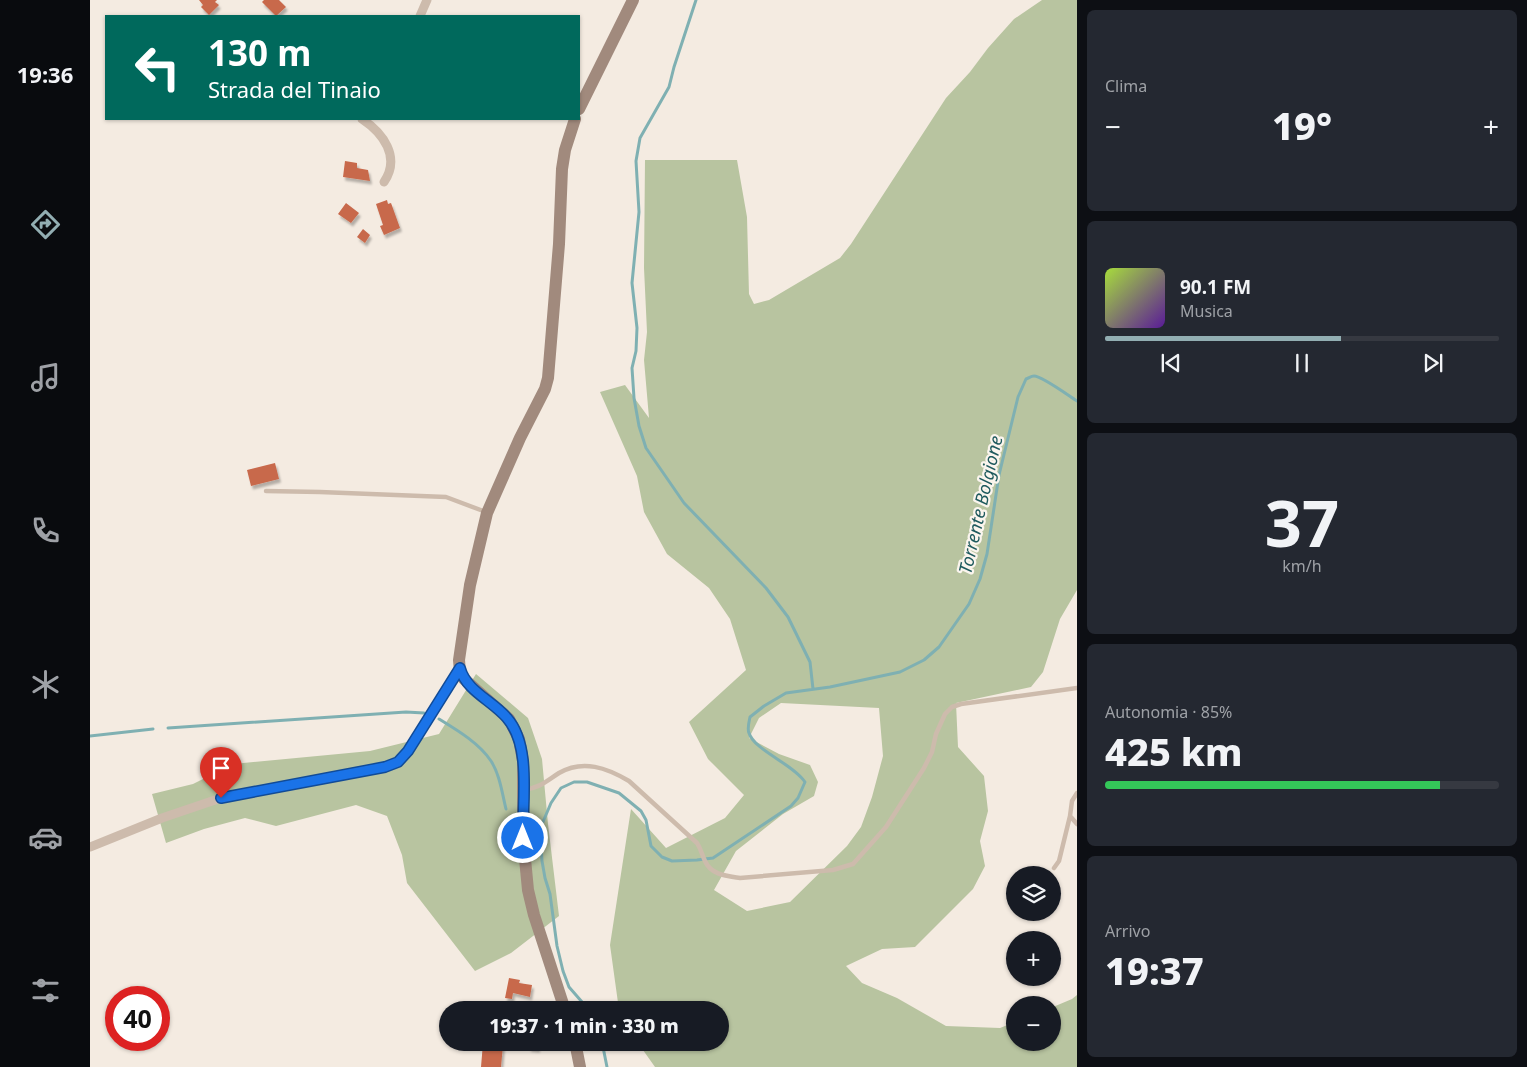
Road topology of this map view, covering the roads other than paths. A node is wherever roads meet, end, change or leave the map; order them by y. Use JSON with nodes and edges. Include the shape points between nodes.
{"nodes":[{"id":1,"x":427,"y":0,"type":"edge"},
{"id":2,"x":633,"y":0,"type":"edge"},
{"id":3,"x":420,"y":15,"type":"edge"},
{"id":4,"x":580,"y":107,"type":"edge"},
{"id":5,"x":363,"y":120,"type":"edge"},
{"id":6,"x":575,"y":120,"type":"edge"},
{"id":7,"x":384,"y":182,"type":"dead end"},
{"id":8,"x":266,"y":492,"type":"dead end"},
{"id":9,"x":487,"y":513,"type":"junction"},
{"id":10,"x":460,"y":668,"type":"junction"},
{"id":11,"x":1077,"y":688,"type":"edge"},
{"id":12,"x":523,"y":790,"type":"junction"},
{"id":13,"x":1077,"y":793,"type":"edge"},
{"id":14,"x":1070,"y":816,"type":"junction"},
{"id":15,"x":1077,"y":824,"type":"edge"},
{"id":16,"x":90,"y":847,"type":"edge"},
{"id":17,"x":1055,"y":866,"type":"edge"},
{"id":18,"x":562,"y":1001,"type":"edge"},
{"id":19,"x":577,"y":1051,"type":"edge"},
{"id":20,"x":580,"y":1067,"type":"edge"}],
"edges":[{"from":1,"to":3,"type":"street"},
{"from":2,"to":4,"type":"street"},
{"from":5,"to":7,"type":"street","via":[[382,135],[387,144],[390,174]]},
{"from":6,"to":9,"type":"street","via":[[561,174],[548,378]]},
{"from":8,"to":9,"type":"lane","via":[[446,498]]},
{"from":9,"to":10,"type":"street","via":[[470,585],[459,651]]},
{"from":10,"to":12,"type":"street","via":[[466,682],[504,714],[515,728],[522,753]]},
{"from":10,"to":16,"type":"street","via":[[398,762],[221,798]]},
{"from":11,"to":12,"type":"lane","via":[[961,704],[952,708],[945,714],[924,768],[886,827],[853,864],[833,870],[740,878],[711,870],[697,843],[629,781],[602,768],[576,767],[561,772],[540,786]]},
{"from":12,"to":18,"type":"street","via":[[528,890]]},
{"from":13,"to":14,"type":"lane"},
{"from":14,"to":15,"type":"lane"},
{"from":14,"to":17,"type":"lane"},
{"from":19,"to":20,"type":"street"}]}
